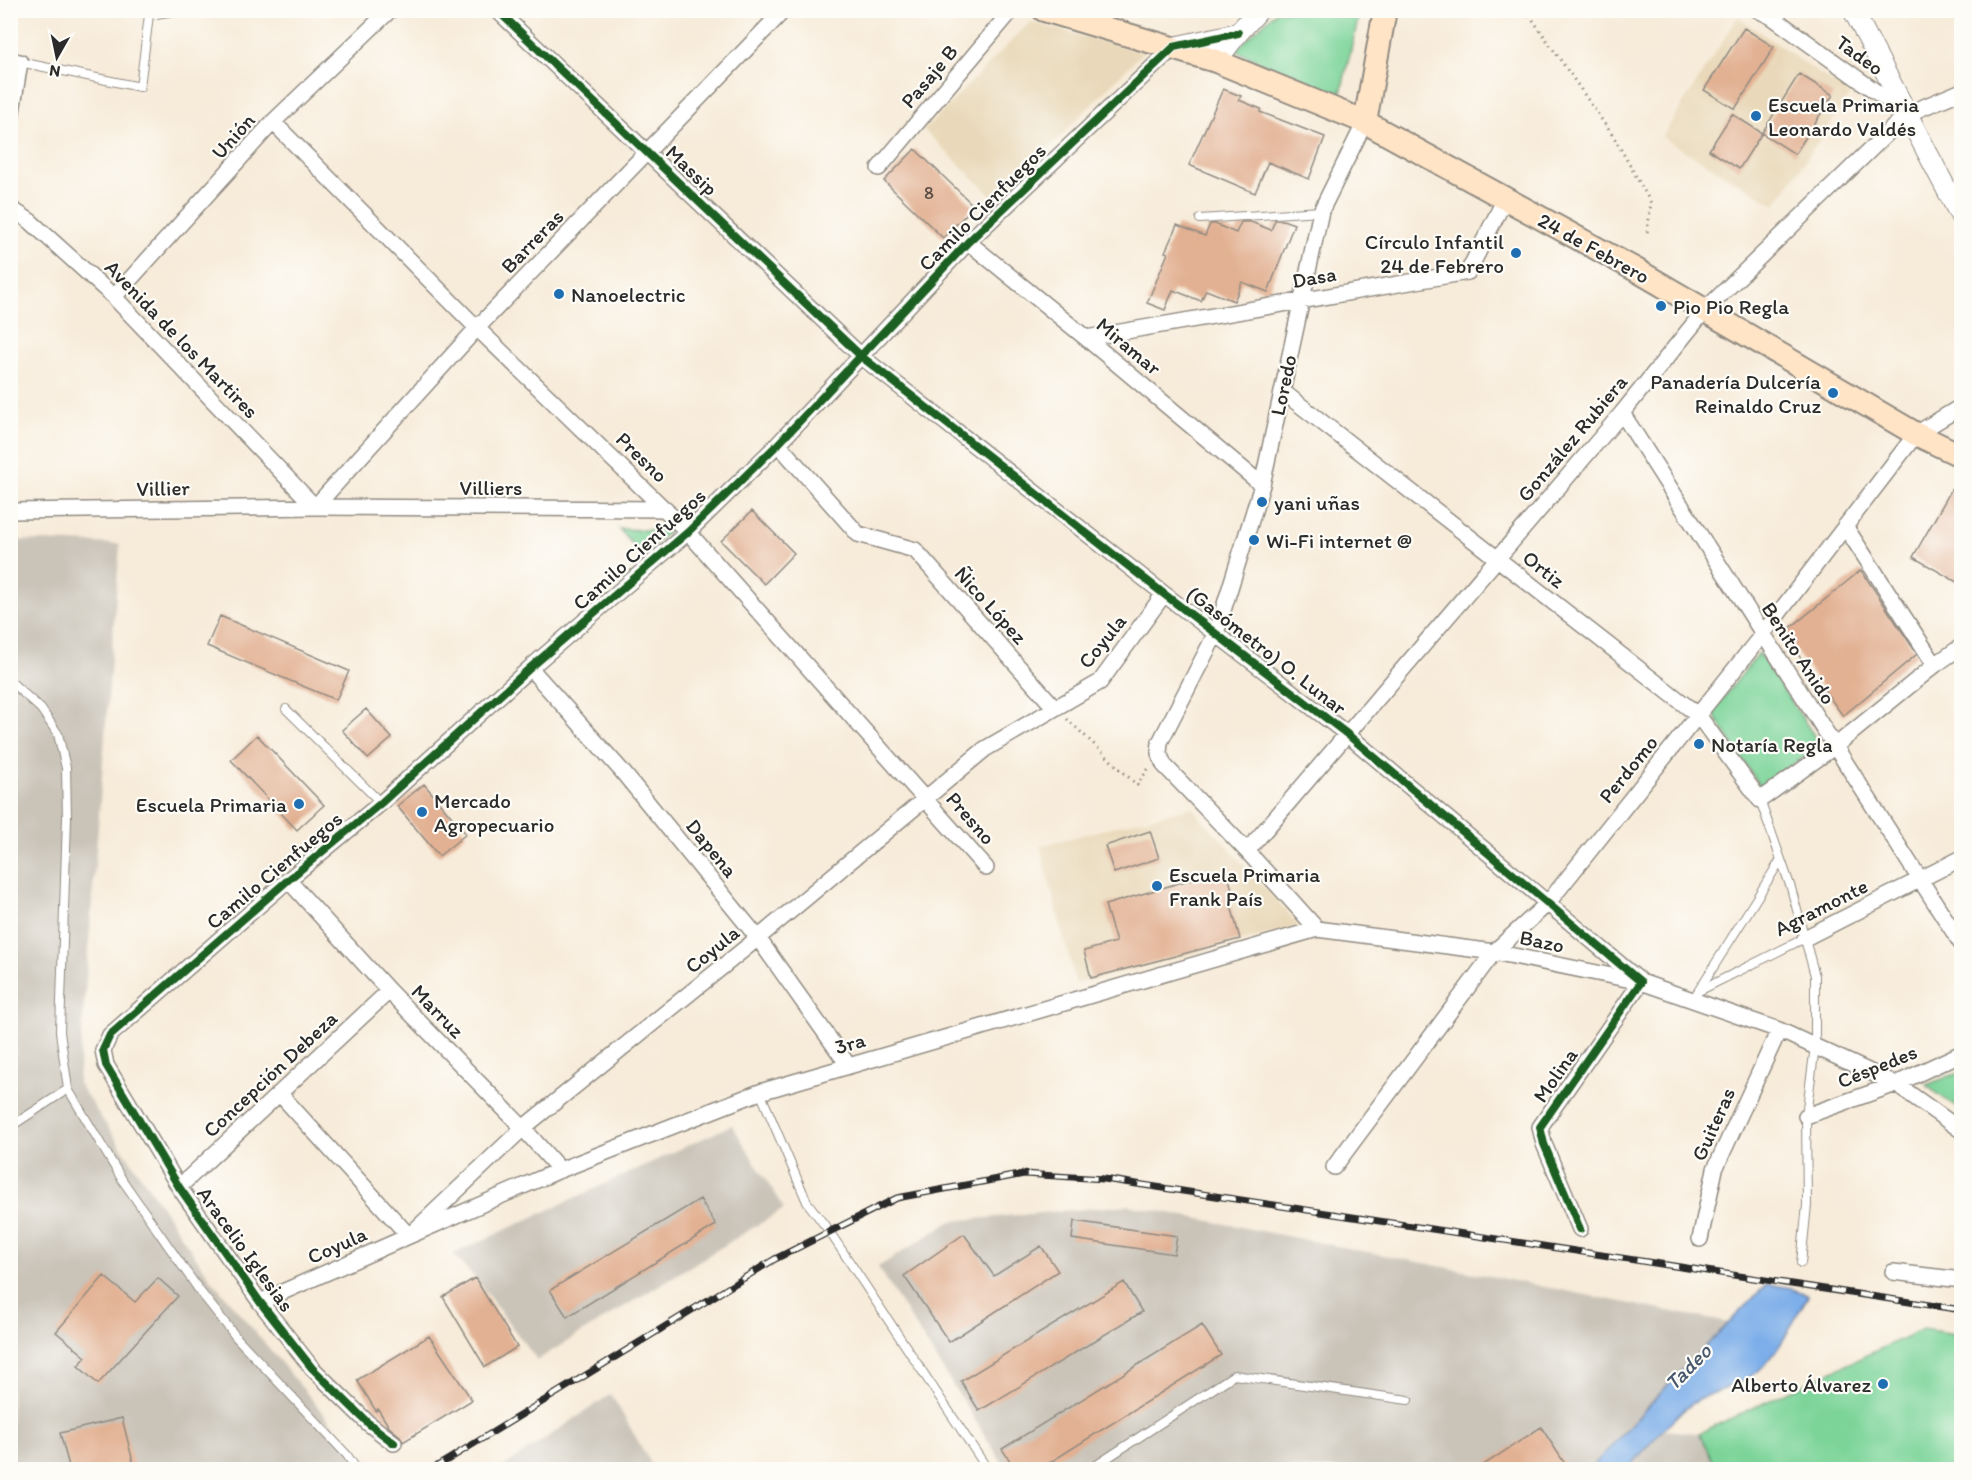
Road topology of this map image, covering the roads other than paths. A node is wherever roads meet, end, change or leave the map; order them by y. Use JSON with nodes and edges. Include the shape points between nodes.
{"nodes":[{"id":1,"x":182,"y":10,"type":"edge"},
{"id":2,"x":390,"y":10,"type":"edge"},
{"id":3,"x":497,"y":10,"type":"edge"},
{"id":4,"x":784,"y":10,"type":"edge"},
{"id":5,"x":1012,"y":10,"type":"edge"},
{"id":6,"x":1044,"y":10,"type":"edge"},
{"id":7,"x":1260,"y":10,"type":"edge"},
{"id":8,"x":1385,"y":10,"type":"edge"},
{"id":9,"x":1758,"y":10,"type":"edge"},
{"id":10,"x":1853,"y":10,"type":"edge"},
{"id":11,"x":1238,"y":33,"type":"junction"},
{"id":12,"x":1173,"y":47,"type":"junction"},
{"id":13,"x":15,"y":61,"type":"edge"},
{"id":14,"x":1216,"y":61,"type":"junction"},
{"id":15,"x":1962,"y":91,"type":"edge"},
{"id":16,"x":1907,"y":114,"type":"junction"},
{"id":17,"x":273,"y":122,"type":"junction"},
{"id":18,"x":1365,"y":122,"type":"junction"},
{"id":19,"x":10,"y":124,"type":"edge"},
{"id":20,"x":647,"y":152,"type":"junction"},
{"id":21,"x":879,"y":168,"type":"dead end"},
{"id":22,"x":1505,"y":199,"type":"junction"},
{"id":23,"x":10,"y":208,"type":"edge"},
{"id":24,"x":1321,"y":211,"type":"junction"},
{"id":25,"x":1200,"y":219,"type":"dead end"},
{"id":26,"x":1962,"y":219,"type":"edge"},
{"id":27,"x":968,"y":242,"type":"junction"},
{"id":28,"x":114,"y":297,"type":"junction"},
{"id":29,"x":1301,"y":300,"type":"junction"},
{"id":30,"x":1705,"y":310,"type":"junction"},
{"id":31,"x":477,"y":328,"type":"junction"},
{"id":32,"x":1086,"y":338,"type":"junction"},
{"id":33,"x":862,"y":357,"type":"junction"},
{"id":34,"x":1282,"y":391,"type":"junction"},
{"id":35,"x":1962,"y":406,"type":"edge"},
{"id":36,"x":1622,"y":413,"type":"junction"},
{"id":37,"x":1916,"y":434,"type":"junction"},
{"id":38,"x":778,"y":444,"type":"junction"},
{"id":39,"x":1962,"y":456,"type":"edge"},
{"id":40,"x":1262,"y":485,"type":"junction"},
{"id":41,"x":315,"y":507,"type":"junction"},
{"id":42,"x":666,"y":509,"type":"junction"},
{"id":43,"x":10,"y":511,"type":"edge"},
{"id":44,"x":1845,"y":526,"type":"junction"},
{"id":45,"x":688,"y":532,"type":"junction"},
{"id":46,"x":1497,"y":558,"type":"junction"},
{"id":47,"x":1164,"y":594,"type":"junction"},
{"id":48,"x":1216,"y":633,"type":"junction"},
{"id":49,"x":1762,"y":635,"type":"junction"},
{"id":50,"x":1962,"y":646,"type":"edge"},
{"id":51,"x":1935,"y":665,"type":"junction"},
{"id":52,"x":530,"y":668,"type":"junction"},
{"id":53,"x":10,"y":681,"type":"edge"},
{"id":54,"x":1055,"y":708,"type":"junction"},
{"id":55,"x":286,"y":709,"type":"dead end"},
{"id":56,"x":1698,"y":715,"type":"junction"},
{"id":57,"x":1347,"y":734,"type":"junction"},
{"id":58,"x":1834,"y":747,"type":"junction"},
{"id":59,"x":925,"y":797,"type":"junction"},
{"id":60,"x":1760,"y":800,"type":"junction"},
{"id":61,"x":381,"y":803,"type":"junction"},
{"id":62,"x":1247,"y":851,"type":"junction"},
{"id":63,"x":1962,"y":858,"type":"edge"},
{"id":64,"x":1780,"y":861,"type":"junction"},
{"id":65,"x":986,"y":867,"type":"dead end"},
{"id":66,"x":288,"y":880,"type":"junction"},
{"id":67,"x":1919,"y":880,"type":"junction"},
{"id":68,"x":1547,"y":903,"type":"junction"},
{"id":69,"x":1317,"y":929,"type":"junction"},
{"id":70,"x":758,"y":938,"type":"junction"},
{"id":71,"x":1805,"y":938,"type":"junction"},
{"id":72,"x":1962,"y":945,"type":"edge"},
{"id":73,"x":1494,"y":952,"type":"junction"},
{"id":74,"x":1641,"y":982,"type":"junction"},
{"id":75,"x":389,"y":991,"type":"junction"},
{"id":76,"x":1695,"y":996,"type":"junction"},
{"id":77,"x":1779,"y":1030,"type":"junction"},
{"id":78,"x":1815,"y":1046,"type":"junction"},
{"id":79,"x":103,"y":1050,"type":"joint"},
{"id":80,"x":1962,"y":1053,"type":"edge"},
{"id":81,"x":848,"y":1065,"type":"junction"},
{"id":82,"x":1896,"y":1084,"type":"junction"},
{"id":83,"x":68,"y":1089,"type":"junction"},
{"id":84,"x":760,"y":1092,"type":"junction"},
{"id":85,"x":280,"y":1094,"type":"junction"},
{"id":86,"x":1806,"y":1116,"type":"junction"},
{"id":87,"x":10,"y":1126,"type":"edge"},
{"id":88,"x":524,"y":1128,"type":"junction"},
{"id":89,"x":1962,"y":1131,"type":"edge"},
{"id":90,"x":1334,"y":1167,"type":"dead end"},
{"id":91,"x":560,"y":1170,"type":"junction"},
{"id":92,"x":179,"y":1187,"type":"junction"},
{"id":93,"x":1580,"y":1229,"type":"dead end"},
{"id":94,"x":409,"y":1236,"type":"junction"},
{"id":95,"x":1700,"y":1239,"type":"dead end"},
{"id":96,"x":1801,"y":1263,"type":"dead end"},
{"id":97,"x":1893,"y":1272,"type":"dead end"},
{"id":98,"x":1962,"y":1280,"type":"edge"},
{"id":99,"x":260,"y":1302,"type":"junction"},
{"id":100,"x":1408,"y":1400,"type":"dead end"},
{"id":101,"x":394,"y":1443,"type":"dead end"},
{"id":102,"x":357,"y":1470,"type":"edge"},
{"id":103,"x":988,"y":1470,"type":"edge"},
{"id":104,"x":1089,"y":1470,"type":"edge"}],
"edges":[{"from":1,"to":13,"type":"lane","via":[[149,15],[140,87]]},
{"from":2,"to":17,"type":"street","name":"Unión"},
{"from":3,"to":20,"type":"street","name":"Massip"},
{"from":4,"to":20,"type":"street","name":"Barreras"},
{"from":5,"to":21,"type":"street","name":"Pasaje B"},
{"from":6,"to":12,"type":"main road","name":"24 de Febrero"},
{"from":7,"to":11,"type":"street"},
{"from":8,"to":18,"type":"main road","name":"Loredo"},
{"from":9,"to":16,"type":"street","name":"Tadeo"},
{"from":10,"to":16,"type":"street"},
{"from":11,"to":12,"type":"street"},
{"from":11,"to":14,"type":"street"},
{"from":12,"to":14,"type":"main road","name":"24 de Febrero"},
{"from":12,"to":27,"type":"street","name":"Camilo Cienfuegos"},
{"from":13,"to":19,"type":"street"},
{"from":14,"to":18,"type":"main road","name":"24 de Febrero"},
{"from":15,"to":16,"type":"street","name":"González Rubiera"},
{"from":16,"to":26,"type":"street"},
{"from":16,"to":30,"type":"street","name":"González Rubiera"},
{"from":17,"to":28,"type":"street","name":"Unión"},
{"from":17,"to":31,"type":"street","name":"Presno"},
{"from":18,"to":22,"type":"main road","name":"24 de Febrero"},
{"from":18,"to":24,"type":"street","name":"Loredo"},
{"from":20,"to":31,"type":"street","name":"Barreras"},
{"from":20,"to":33,"type":"street","name":"Massip"},
{"from":22,"to":29,"type":"street","name":"Dasa","via":[[1468,272]]},
{"from":22,"to":30,"type":"main road","name":"24 de Febrero"},
{"from":23,"to":28,"type":"street","name":"Avenida de los Martires","via":[[30,221]]},
{"from":24,"to":25,"type":"lane"},
{"from":24,"to":29,"type":"street","name":"Loredo"},
{"from":27,"to":32,"type":"street","name":"Miramar"},
{"from":27,"to":33,"type":"street","name":"Camilo Cienfuegos"},
{"from":28,"to":41,"type":"street","name":"Avenida de los Martires"},
{"from":29,"to":32,"type":"street","name":"Dasa"},
{"from":29,"to":34,"type":"street","name":"Loredo"},
{"from":30,"to":36,"type":"street","name":"González Rubiera"},
{"from":30,"to":37,"type":"main road","name":"24 de Febrero"},
{"from":31,"to":41,"type":"street","name":"Barreras"},
{"from":31,"to":42,"type":"street","name":"Presno"},
{"from":32,"to":40,"type":"street","name":"Miramar"},
{"from":33,"to":38,"type":"street","name":"Camilo Cienfuegos"},
{"from":33,"to":47,"type":"street","name":"(Gasómetro) O. Lunar"},
{"from":34,"to":40,"type":"street","name":"Loredo"},
{"from":34,"to":46,"type":"street","name":"Ortiz"},
{"from":35,"to":37,"type":"street","name":"Perdomo"},
{"from":36,"to":46,"type":"street","name":"González Rubiera"},
{"from":36,"to":49,"type":"street","name":"Benito Anido"},
{"from":37,"to":39,"type":"main road","name":"24 de Febrero"},
{"from":37,"to":44,"type":"street","name":"Perdomo"},
{"from":38,"to":45,"type":"street","name":"Camilo Cienfuegos"},
{"from":38,"to":54,"type":"street","name":"Ñico López","via":[[858,534],[915,550]]},
{"from":40,"to":48,"type":"street","name":"Loredo"},
{"from":41,"to":42,"type":"street","name":"Villiers"},
{"from":41,"to":43,"type":"street","name":"Villier"},
{"from":42,"to":45,"type":"street","name":"Presno"},
{"from":44,"to":49,"type":"street","name":"Perdomo"},
{"from":44,"to":51,"type":"street"},
{"from":45,"to":52,"type":"street","name":"Camilo Cienfuegos"},
{"from":45,"to":59,"type":"street","name":"Presno"},
{"from":46,"to":56,"type":"street","name":"Ortiz"},
{"from":46,"to":57,"type":"street","name":"González Rubiera"},
{"from":47,"to":48,"type":"street","name":"(Gasómetro) O. Lunar"},
{"from":47,"to":54,"type":"street","name":"Coyula","via":[[1100,682]]},
{"from":48,"to":57,"type":"street","name":"(Gasómetro) O. Lunar"},
{"from":48,"to":62,"type":"street","name":"Loredo","via":[[1160,742],[1159,753],[1164,765]]},
{"from":49,"to":56,"type":"street","name":"Perdomo"},
{"from":49,"to":58,"type":"street","name":"Benito Anido"},
{"from":50,"to":51,"type":"street"},
{"from":51,"to":58,"type":"street"},
{"from":52,"to":61,"type":"street","name":"Camilo Cienfuegos"},
{"from":52,"to":70,"type":"street","name":"Dapena","via":[[621,770]]},
{"from":53,"to":83,"type":"lane","via":[[41,709],[58,734],[66,768],[60,1032]]},
{"from":54,"to":59,"type":"street","name":"Coyula","via":[[985,749]]},
{"from":55,"to":61,"type":"lane"},
{"from":56,"to":60,"type":"street","name":"Ortiz"},
{"from":56,"to":68,"type":"street","name":"Perdomo"},
{"from":57,"to":62,"type":"street","name":"González Rubiera"},
{"from":57,"to":68,"type":"street","name":"(Gasómetro) O. Lunar"},
{"from":58,"to":60,"type":"street"},
{"from":58,"to":67,"type":"street","name":"Benito Anido"},
{"from":59,"to":65,"type":"street","name":"Presno"},
{"from":59,"to":70,"type":"street","name":"Coyula"},
{"from":60,"to":64,"type":"lane"},
{"from":61,"to":66,"type":"street","name":"Camilo Cienfuegos"},
{"from":62,"to":69,"type":"street"},
{"from":63,"to":67,"type":"street","name":"Agramonte"},
{"from":64,"to":71,"type":"lane"},
{"from":64,"to":76,"type":"lane"},
{"from":66,"to":75,"type":"street","name":"Marruz"},
{"from":66,"to":79,"type":"street","name":"Camilo Cienfuegos","via":[[110,1035]]},
{"from":67,"to":71,"type":"street","name":"Agramonte"},
{"from":67,"to":72,"type":"street","name":"Benito Anido"},
{"from":68,"to":73,"type":"street","name":"Perdomo"},
{"from":68,"to":74,"type":"street","name":"(Gasómetro) O. Lunar"},
{"from":69,"to":73,"type":"street","name":"Bazo"},
{"from":69,"to":81,"type":"street","name":"3ra"},
{"from":70,"to":81,"type":"street","name":"Dapena"},
{"from":70,"to":88,"type":"street","name":"Coyula"},
{"from":71,"to":76,"type":"lane","name":"Agramonte"},
{"from":71,"to":78,"type":"lane","via":[[1815,976]]},
{"from":73,"to":74,"type":"street","name":"Bazo"},
{"from":73,"to":90,"type":"street","name":"Perdomo"},
{"from":74,"to":76,"type":"street","name":"Bazo"},
{"from":74,"to":93,"type":"street","name":"Molina","via":[[1540,1127]]},
{"from":75,"to":85,"type":"street","name":"Concepción Debeza"},
{"from":75,"to":88,"type":"street","name":"Marruz"},
{"from":76,"to":77,"type":"street","name":"Bazo"},
{"from":77,"to":78,"type":"street","name":"Bazo"},
{"from":77,"to":95,"type":"street","name":"Guiteras","via":[[1715,1169]]},
{"from":78,"to":82,"type":"street","name":"Bazo"},
{"from":78,"to":86,"type":"lane"},
{"from":79,"to":92,"type":"street","name":"Aracelio Iglesias","via":[[106,1065]]},
{"from":80,"to":82,"type":"street","name":"Céspedes"},
{"from":81,"to":84,"type":"street","name":"3ra"},
{"from":82,"to":86,"type":"street","name":"Céspedes"},
{"from":82,"to":89,"type":"street","name":"Bazo"},
{"from":83,"to":87,"type":"lane"},
{"from":83,"to":102,"type":"lane","via":[[123,1181],[199,1290],[236,1337]]},
{"from":84,"to":91,"type":"street","name":"3ra"},
{"from":84,"to":103,"type":"lane","via":[[807,1203]]},
{"from":85,"to":92,"type":"street","name":"Concepción Debeza"},
{"from":85,"to":94,"type":"street"},
{"from":86,"to":96,"type":"lane","via":[[1807,1205]]},
{"from":88,"to":91,"type":"street","name":"Marruz"},
{"from":88,"to":94,"type":"street","name":"Coyula"},
{"from":91,"to":94,"type":"street","name":"3ra"},
{"from":92,"to":99,"type":"street","name":"Aracelio Iglesias"},
{"from":94,"to":99,"type":"street","name":"Coyula"},
{"from":97,"to":98,"type":"street"},
{"from":99,"to":101,"type":"street","name":"Aracelio Iglesias","via":[[312,1368]]},
{"from":100,"to":104,"type":"lane","via":[[1234,1375]]}]}
